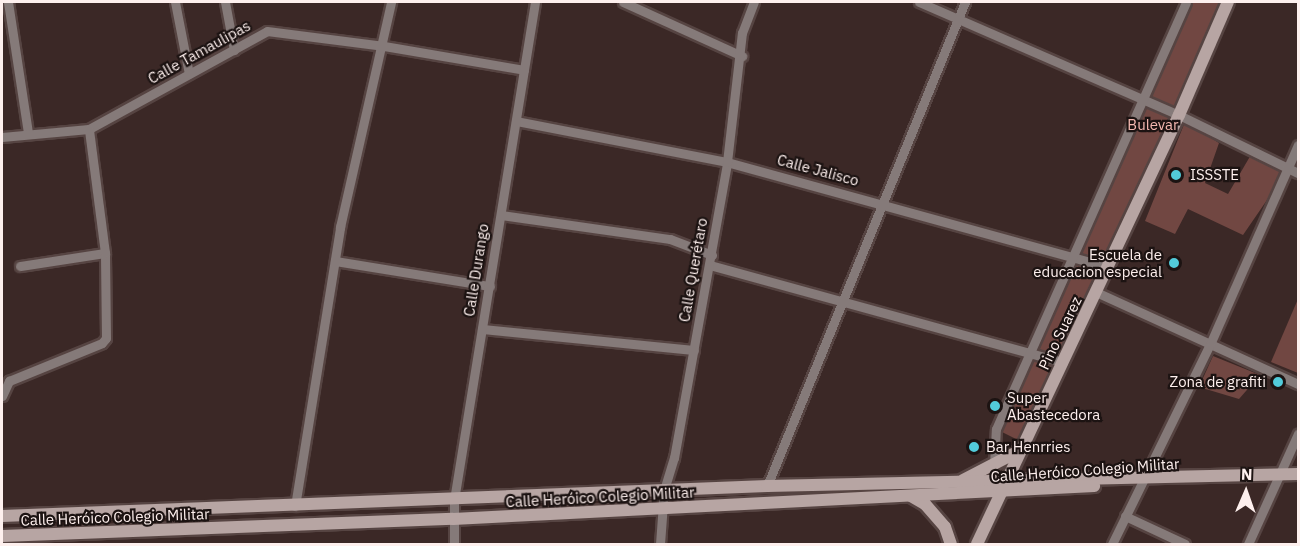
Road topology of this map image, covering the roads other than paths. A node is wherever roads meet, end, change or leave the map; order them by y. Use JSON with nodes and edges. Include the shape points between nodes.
{"nodes":[{"id":1,"x":8,"y":2,"type":"edge"},
{"id":2,"x":175,"y":2,"type":"edge"},
{"id":3,"x":225,"y":2,"type":"edge"},
{"id":4,"x":390,"y":2,"type":"edge"},
{"id":5,"x":535,"y":2,"type":"edge"},
{"id":6,"x":623,"y":2,"type":"edge"},
{"id":7,"x":753,"y":2,"type":"edge"},
{"id":8,"x":919,"y":2,"type":"edge"},
{"id":9,"x":965,"y":2,"type":"edge"},
{"id":10,"x":1186,"y":2,"type":"edge"},
{"id":11,"x":1228,"y":2,"type":"edge"},
{"id":12,"x":958,"y":19,"type":"junction"},
{"id":13,"x":384,"y":46,"type":"junction"},
{"id":14,"x":234,"y":50,"type":"junction"},
{"id":15,"x":742,"y":56,"type":"junction"},
{"id":16,"x":524,"y":70,"type":"junction"},
{"id":17,"x":189,"y":74,"type":"junction"},
{"id":18,"x":1142,"y":99,"type":"junction"},
{"id":19,"x":1179,"y":115,"type":"junction"},
{"id":20,"x":516,"y":121,"type":"junction"},
{"id":21,"x":89,"y":129,"type":"junction"},
{"id":22,"x":28,"y":133,"type":"junction"},
{"id":23,"x":2,"y":137,"type":"edge"},
{"id":24,"x":1299,"y":145,"type":"edge"},
{"id":25,"x":727,"y":162,"type":"junction"},
{"id":26,"x":1288,"y":168,"type":"junction"},
{"id":27,"x":1299,"y":173,"type":"edge"},
{"id":28,"x":881,"y":203,"type":"junction"},
{"id":29,"x":501,"y":215,"type":"junction"},
{"id":30,"x":105,"y":253,"type":"junction"},
{"id":31,"x":712,"y":255,"type":"junction"},
{"id":32,"x":1074,"y":255,"type":"junction"},
{"id":33,"x":335,"y":261,"type":"junction"},
{"id":34,"x":710,"y":265,"type":"junction"},
{"id":35,"x":20,"y":266,"type":"dead end"},
{"id":36,"x":1108,"y":267,"type":"junction"},
{"id":37,"x":490,"y":286,"type":"junction"},
{"id":38,"x":1096,"y":292,"type":"junction"},
{"id":39,"x":841,"y":302,"type":"junction"},
{"id":40,"x":482,"y":329,"type":"junction"},
{"id":41,"x":1211,"y":342,"type":"junction"},
{"id":42,"x":694,"y":350,"type":"junction"},
{"id":43,"x":1031,"y":351,"type":"junction"},
{"id":44,"x":1063,"y":362,"type":"junction"},
{"id":45,"x":1299,"y":384,"type":"edge"},
{"id":46,"x":2,"y":396,"type":"edge"},
{"id":47,"x":1299,"y":434,"type":"edge"},
{"id":48,"x":1021,"y":450,"type":"junction"},
{"id":49,"x":994,"y":465,"type":"junction"},
{"id":50,"x":1299,"y":474,"type":"edge"},
{"id":51,"x":1280,"y":475,"type":"junction"},
{"id":52,"x":1144,"y":480,"type":"junction"},
{"id":53,"x":960,"y":481,"type":"junction"},
{"id":54,"x":766,"y":486,"type":"junction"},
{"id":55,"x":1005,"y":487,"type":"junction"},
{"id":56,"x":664,"y":490,"type":"junction"},
{"id":57,"x":892,"y":490,"type":"junction"},
{"id":58,"x":910,"y":496,"type":"junction"},
{"id":59,"x":454,"y":500,"type":"junction"},
{"id":60,"x":295,"y":506,"type":"junction"},
{"id":61,"x":269,"y":507,"type":"junction"},
{"id":62,"x":664,"y":508,"type":"junction"},
{"id":63,"x":121,"y":512,"type":"junction"},
{"id":64,"x":2,"y":516,"type":"edge"},
{"id":65,"x":1125,"y":516,"type":"junction"},
{"id":66,"x":453,"y":519,"type":"junction"},
{"id":67,"x":268,"y":526,"type":"junction"},
{"id":68,"x":121,"y":531,"type":"junction"},
{"id":69,"x":2,"y":536,"type":"edge"},
{"id":70,"x":454,"y":544,"type":"edge"},
{"id":71,"x":660,"y":544,"type":"edge"},
{"id":72,"x":951,"y":544,"type":"edge"},
{"id":73,"x":976,"y":544,"type":"edge"},
{"id":74,"x":1112,"y":544,"type":"edge"},
{"id":75,"x":1185,"y":544,"type":"edge"},
{"id":76,"x":1248,"y":544,"type":"edge"}],
"edges":[{"from":1,"to":22,"type":"street"},
{"from":2,"to":17,"type":"street"},
{"from":3,"to":14,"type":"street"},
{"from":4,"to":13,"type":"street"},
{"from":5,"to":16,"type":"street","name":"Calle Durango"},
{"from":6,"to":15,"type":"street"},
{"from":7,"to":15,"type":"street","name":"Calle Querétaro","via":[[742,33]]},
{"from":8,"to":12,"type":"street"},
{"from":9,"to":12,"type":"street"},
{"from":10,"to":18,"type":"street"},
{"from":11,"to":19,"type":"main road","name":"Pino Suarez"},
{"from":12,"to":18,"type":"street"},
{"from":12,"to":28,"type":"street"},
{"from":13,"to":14,"type":"street","name":"Calle Tamaulipas","via":[[267,31]]},
{"from":13,"to":16,"type":"street","name":"Calle Tamaulipas"},
{"from":13,"to":33,"type":"street"},
{"from":14,"to":17,"type":"street","name":"Calle Tamaulipas"},
{"from":15,"to":25,"type":"street","name":"Calle Querétaro"},
{"from":16,"to":20,"type":"street","name":"Calle Durango"},
{"from":17,"to":21,"type":"street","name":"Calle Tamaulipas"},
{"from":18,"to":19,"type":"street"},
{"from":18,"to":32,"type":"street"},
{"from":19,"to":26,"type":"street"},
{"from":19,"to":36,"type":"main road","name":"Pino Suarez"},
{"from":20,"to":25,"type":"street","name":"Calle Jalisco"},
{"from":20,"to":29,"type":"street","name":"Calle Durango"},
{"from":21,"to":22,"type":"street","name":"Calle Tamaulipas"},
{"from":21,"to":30,"type":"street"},
{"from":22,"to":23,"type":"street","name":"Calle Tamaulipas"},
{"from":24,"to":26,"type":"street"},
{"from":25,"to":28,"type":"street","name":"Calle Jalisco"},
{"from":25,"to":31,"type":"street","name":"Calle Querétaro"},
{"from":26,"to":27,"type":"street"},
{"from":26,"to":41,"type":"street"},
{"from":28,"to":32,"type":"street","name":"Calle Jalisco"},
{"from":28,"to":39,"type":"street"},
{"from":29,"to":31,"type":"street","via":[[670,239]]},
{"from":29,"to":37,"type":"street","name":"Calle Durango"},
{"from":30,"to":35,"type":"street"},
{"from":30,"to":46,"type":"street","via":[[107,328],[102,343],[9,381]]},
{"from":31,"to":34,"type":"street","name":"Calle Querétaro"},
{"from":32,"to":36,"type":"street","name":"Calle Jalisco"},
{"from":32,"to":43,"type":"street"},
{"from":33,"to":37,"type":"street"},
{"from":33,"to":60,"type":"street"},
{"from":34,"to":39,"type":"street"},
{"from":34,"to":42,"type":"street","name":"Calle Querétaro"},
{"from":36,"to":38,"type":"main road","name":"Pino Suarez"},
{"from":37,"to":40,"type":"street","name":"Calle Durango"},
{"from":38,"to":41,"type":"street"},
{"from":38,"to":44,"type":"main road","name":"Pino Suarez"},
{"from":39,"to":43,"type":"street"},
{"from":39,"to":54,"type":"street"},
{"from":40,"to":42,"type":"street"},
{"from":40,"to":59,"type":"street","name":"Calle Durango"},
{"from":41,"to":45,"type":"street"},
{"from":41,"to":52,"type":"street"},
{"from":42,"to":56,"type":"street","name":"Calle Querétaro","via":[[674,458]]},
{"from":43,"to":44,"type":"street"},
{"from":43,"to":49,"type":"street","via":[[996,429]]},
{"from":44,"to":48,"type":"main road","name":"Pino Suarez"},
{"from":47,"to":51,"type":"street"},
{"from":48,"to":49,"type":"main road"},
{"from":48,"to":55,"type":"main road","name":"Pino Suarez"},
{"from":49,"to":53,"type":"main road"},
{"from":50,"to":51,"type":"main road","name":"Calle Heróico Colegio Militar"},
{"from":51,"to":52,"type":"main road","name":"Calle Heróico Colegio Militar"},
{"from":51,"to":76,"type":"street"},
{"from":52,"to":55,"type":"main road","name":"Calle Heróico Colegio Militar"},
{"from":52,"to":65,"type":"street"},
{"from":53,"to":55,"type":"main road","name":"Calle Heróico Colegio Militar"},
{"from":53,"to":57,"type":"main road","name":"Calle Heróico Colegio Militar"},
{"from":54,"to":56,"type":"main road","name":"Calle Heróico Colegio Militar"},
{"from":54,"to":57,"type":"main road","name":"Calle Heróico Colegio Militar"},
{"from":55,"to":58,"type":"main road","name":"Calle Heróico Colegio Militar"},
{"from":55,"to":73,"type":"main road","name":"Pino Suarez"},
{"from":56,"to":59,"type":"main road","name":"Calle Heróico Colegio Militar"},
{"from":56,"to":62,"type":"street","name":"Calle Querétaro"},
{"from":57,"to":58,"type":"main road","name":"Calle Heróico Colegio Militar"},
{"from":57,"to":62,"type":"main road","name":"Calle Heróico Colegio Militar"},
{"from":58,"to":72,"type":"main road","via":[[925,504],[945,527]]},
{"from":59,"to":60,"type":"main road","name":"Calle Heróico Colegio Militar"},
{"from":59,"to":66,"type":"street","name":"Calle Durango"},
{"from":60,"to":61,"type":"main road","name":"Calle Heróico Colegio Militar"},
{"from":61,"to":63,"type":"main road","name":"Calle Heróico Colegio Militar"},
{"from":61,"to":67,"type":"main road"},
{"from":62,"to":66,"type":"main road","name":"Calle Heróico Colegio Militar"},
{"from":62,"to":71,"type":"street","name":"Calle Querétaro"},
{"from":63,"to":64,"type":"main road","name":"Calle Heróico Colegio Militar"},
{"from":63,"to":68,"type":"main road"},
{"from":65,"to":74,"type":"street"},
{"from":65,"to":75,"type":"street"},
{"from":66,"to":67,"type":"main road","name":"Calle Heróico Colegio Militar"},
{"from":66,"to":70,"type":"street","name":"Calle Durango"},
{"from":67,"to":68,"type":"main road","name":"Calle Heróico Colegio Militar"},
{"from":68,"to":69,"type":"main road","name":"Calle Heróico Colegio Militar"}]}
